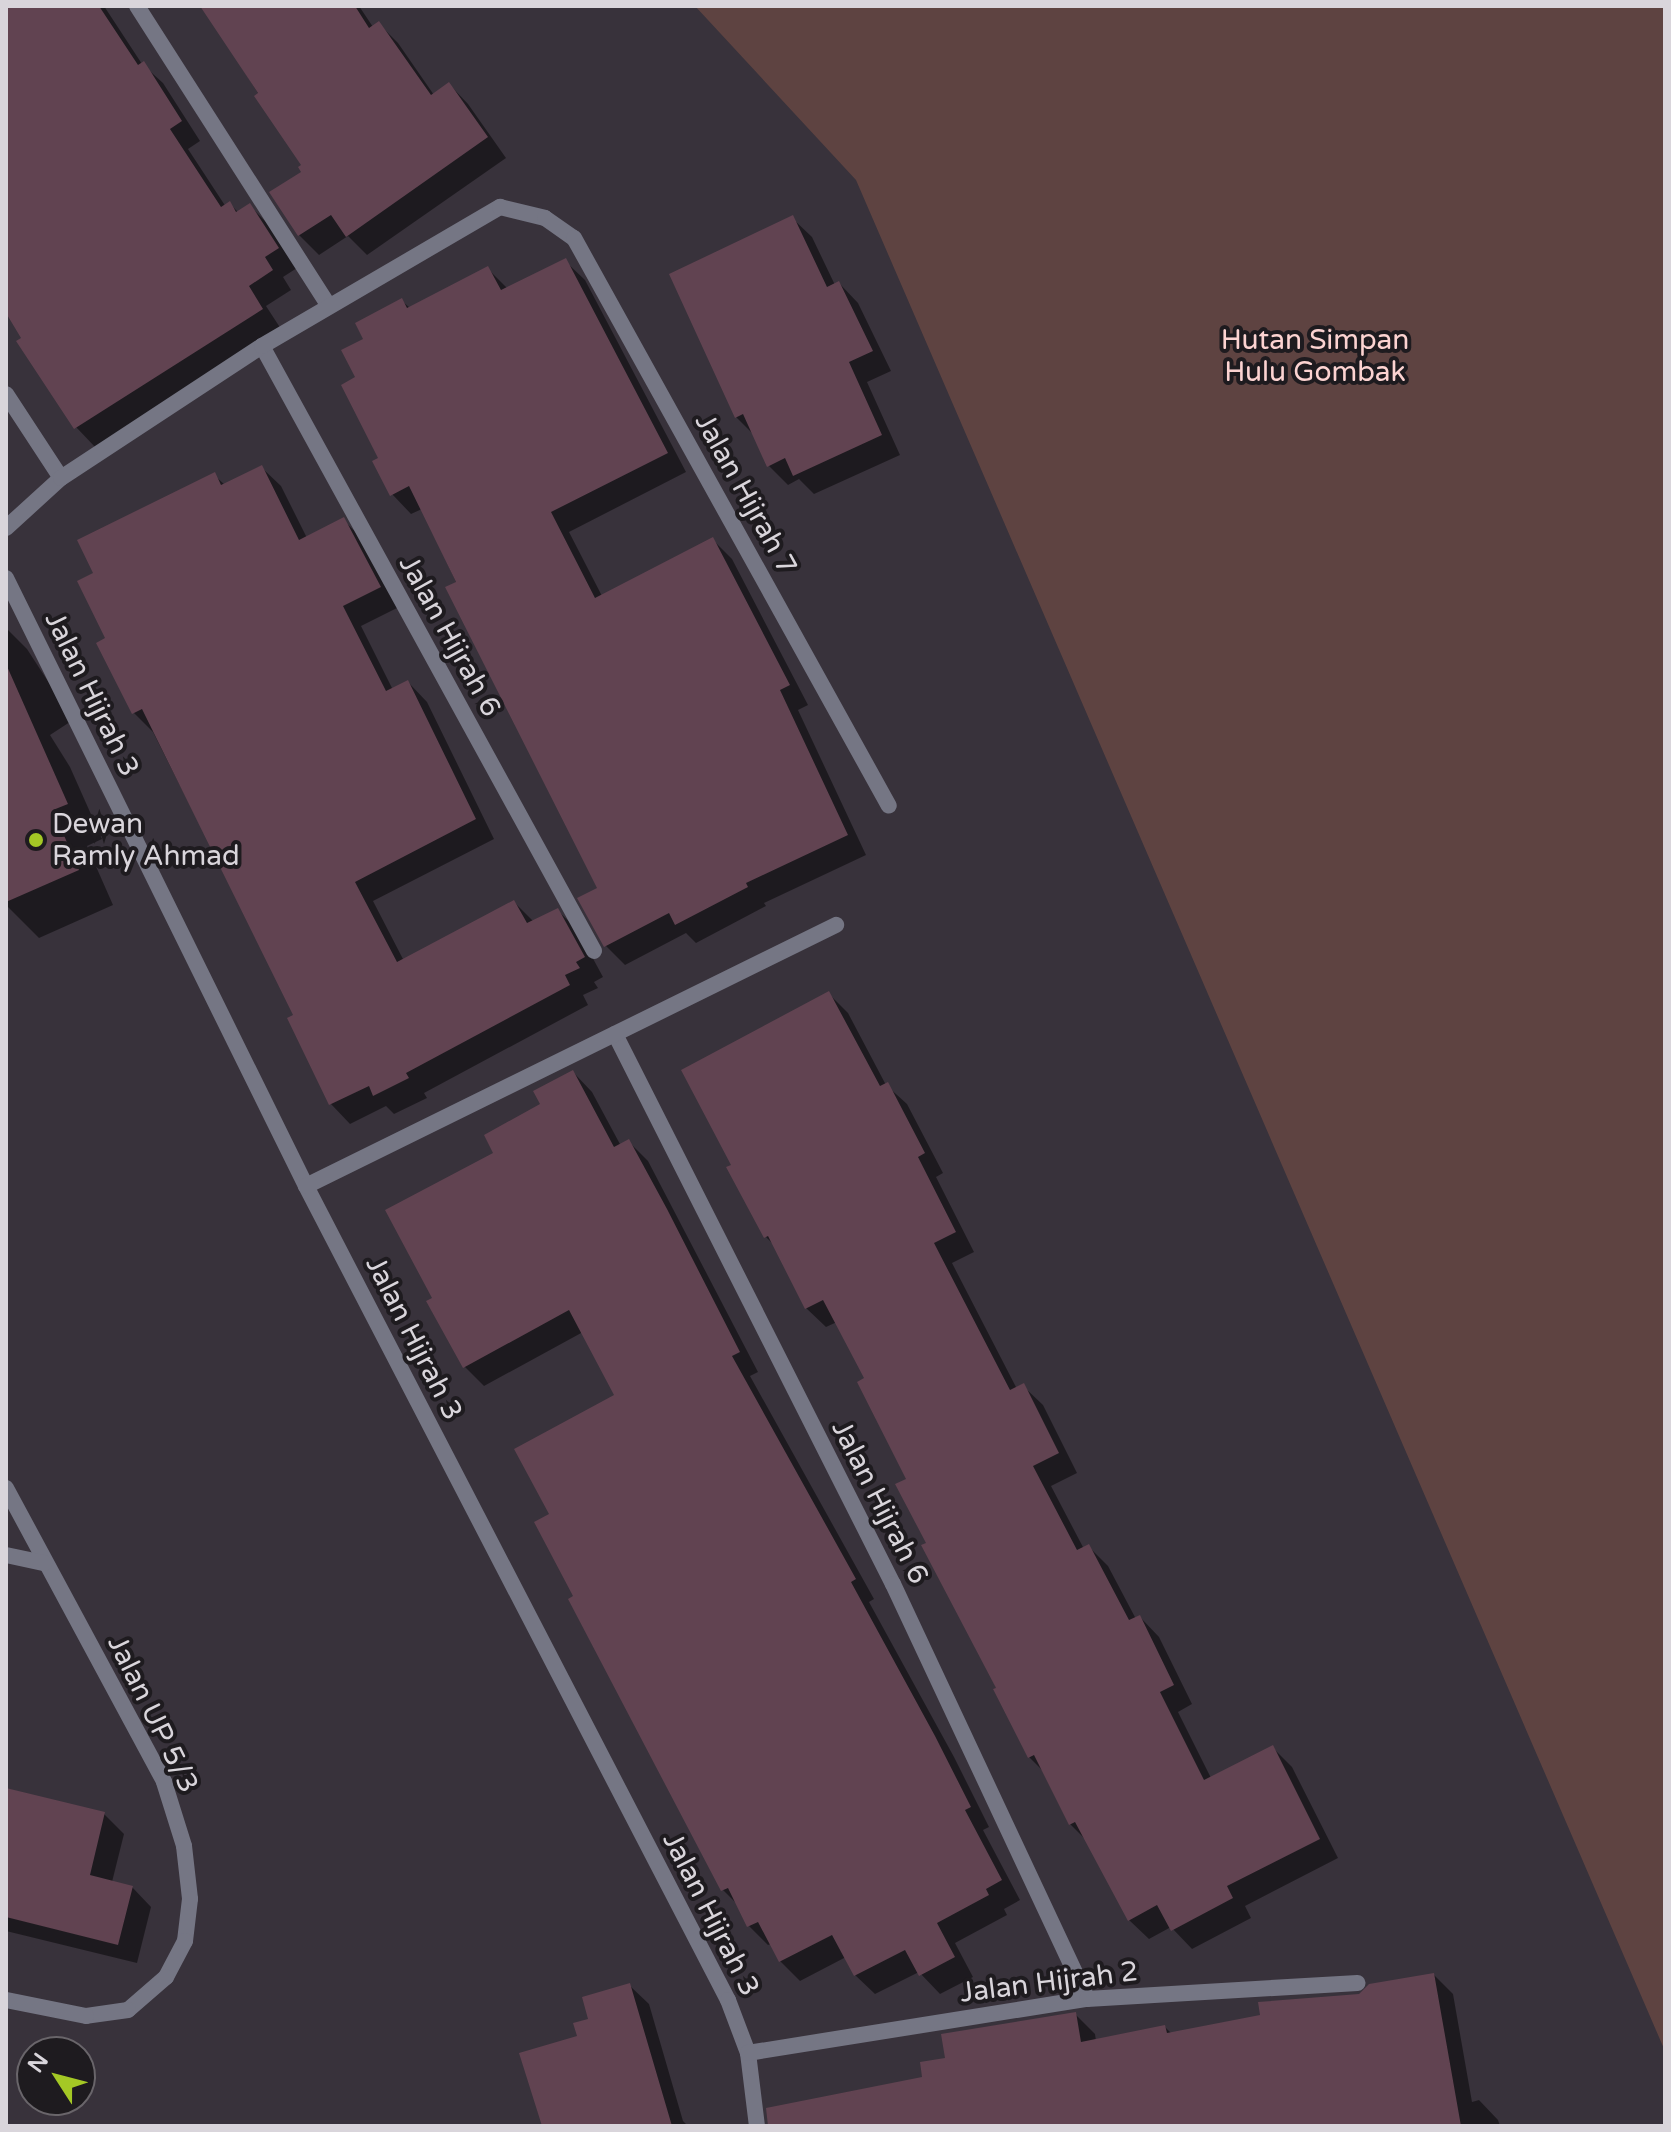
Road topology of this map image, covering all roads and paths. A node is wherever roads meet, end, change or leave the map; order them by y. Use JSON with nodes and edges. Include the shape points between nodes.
{"nodes":[{"id":1,"x":137,"y":6,"type":"edge"},
{"id":2,"x":329,"y":306,"type":"junction"},
{"id":3,"x":262,"y":346,"type":"junction"},
{"id":4,"x":6,"y":394,"type":"edge"},
{"id":5,"x":61,"y":478,"type":"junction"},
{"id":6,"x":6,"y":528,"type":"edge"},
{"id":7,"x":6,"y":578,"type":"edge"},
{"id":8,"x":889,"y":806,"type":"dead end"},
{"id":9,"x":836,"y":925,"type":"dead end"},
{"id":10,"x":594,"y":951,"type":"dead end"},
{"id":11,"x":615,"y":1034,"type":"junction"},
{"id":12,"x":306,"y":1186,"type":"junction"},
{"id":13,"x":6,"y":1488,"type":"edge"},
{"id":14,"x":6,"y":1555,"type":"edge"},
{"id":15,"x":44,"y":1563,"type":"junction"},
{"id":16,"x":1358,"y":1983,"type":"dead end"},
{"id":17,"x":1087,"y":1999,"type":"junction"},
{"id":18,"x":6,"y":2000,"type":"edge"},
{"id":19,"x":748,"y":2053,"type":"junction"},
{"id":20,"x":757,"y":2126,"type":"edge"}],
"edges":[{"from":1,"to":2,"type":"street"},
{"from":2,"to":3,"type":"street"},
{"from":2,"to":8,"type":"street","name":"Jalan Hijrah 7","via":[[500,207],[545,218],[574,238]]},
{"from":3,"to":5,"type":"street"},
{"from":3,"to":10,"type":"street","name":"Jalan Hijrah 6"},
{"from":4,"to":5,"type":"street"},
{"from":5,"to":6,"type":"street"},
{"from":7,"to":12,"type":"street","name":"Jalan Hijrah 3"},
{"from":9,"to":11,"type":"street"},
{"from":11,"to":12,"type":"street"},
{"from":11,"to":17,"type":"street","name":"Jalan Hijrah 6","via":[[893,1584]]},
{"from":12,"to":19,"type":"street","name":"Jalan Hijrah 3","via":[[728,2000]]},
{"from":13,"to":15,"type":"street","name":"Jalan UP 5/3"},
{"from":14,"to":15,"type":"street"},
{"from":15,"to":18,"type":"street","name":"Jalan UP 5/3","via":[[164,1782],[184,1846],[190,1899],[185,1941],[166,1977],[128,2010],[86,2016]]},
{"from":16,"to":17,"type":"street","name":"Jalan Hijrah 2"},
{"from":17,"to":19,"type":"street","name":"Jalan Hijrah 2"},
{"from":19,"to":20,"type":"street","name":"Jalan Hijrah 3"}]}
